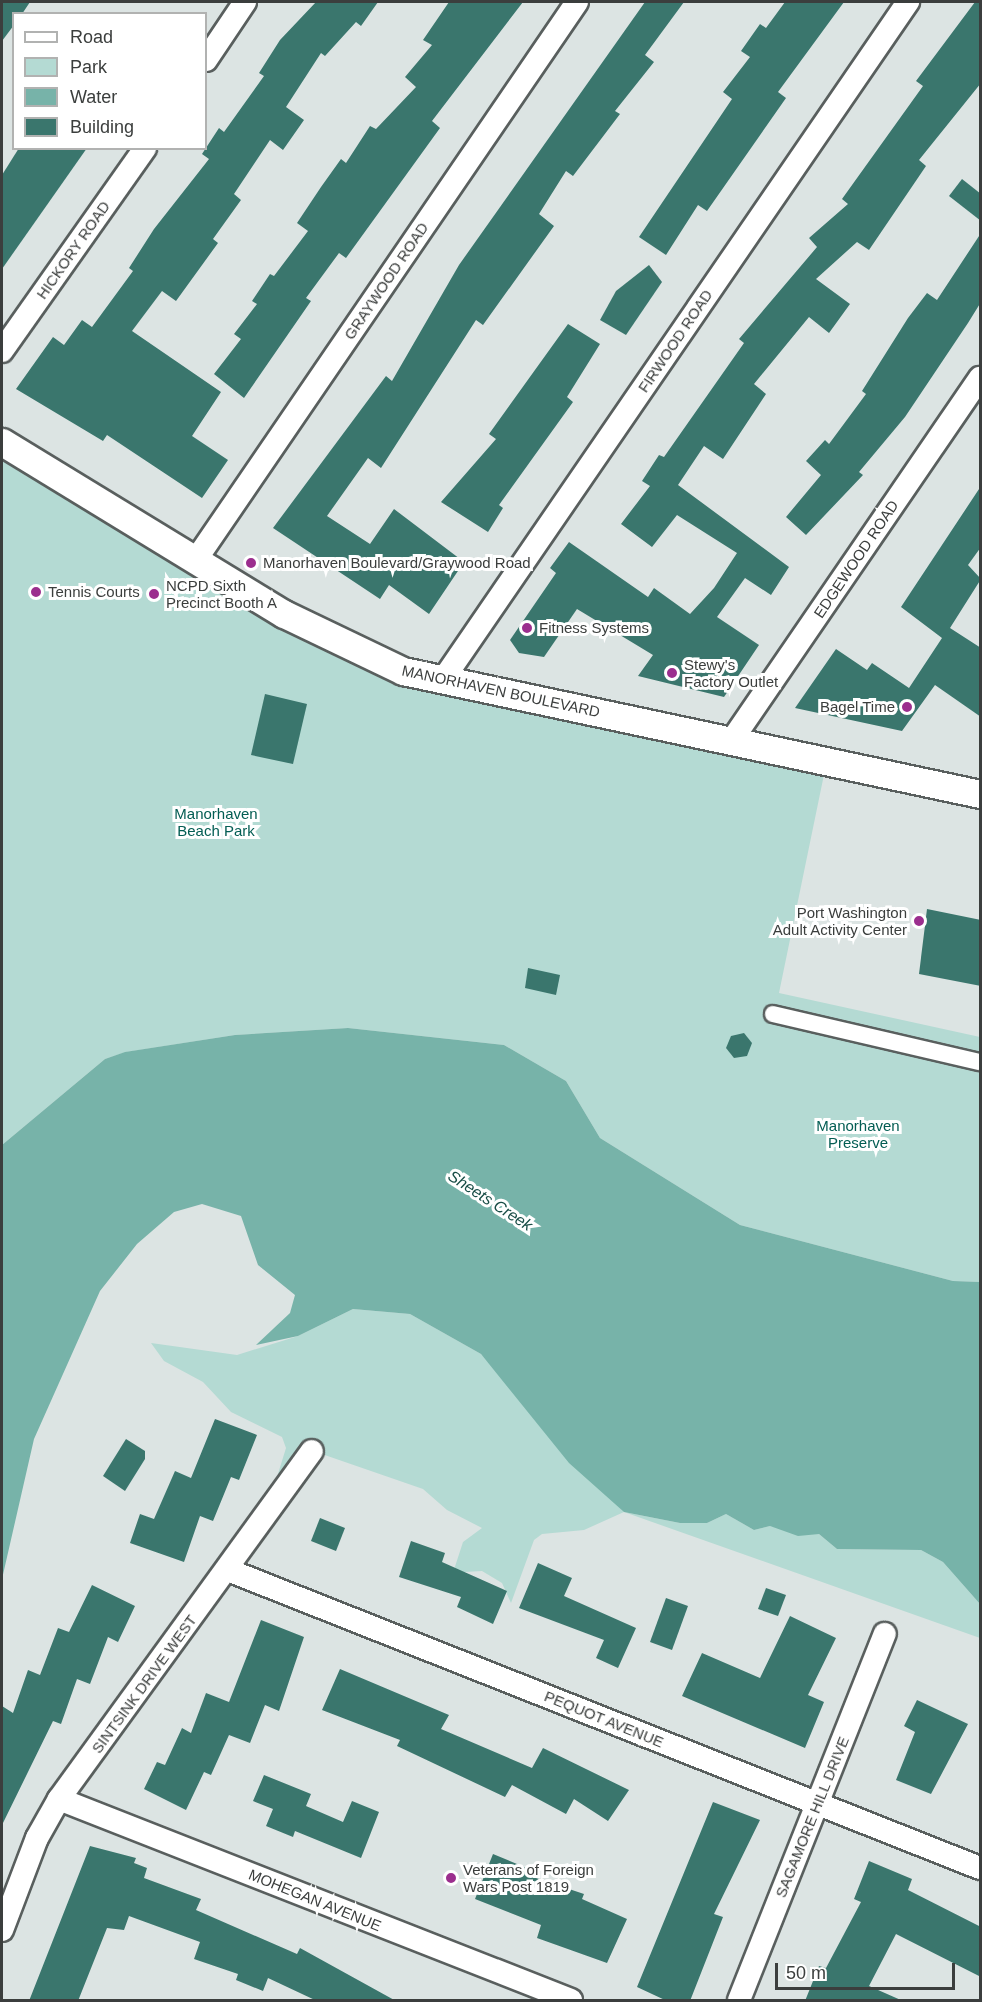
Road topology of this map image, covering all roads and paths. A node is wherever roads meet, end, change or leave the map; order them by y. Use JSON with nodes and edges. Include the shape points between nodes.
{"nodes":[{"id":1,"x":245,"y":2,"type":"edge"},
{"id":2,"x":577,"y":2,"type":"edge"},
{"id":3,"x":908,"y":2,"type":"edge"},
{"id":4,"x":207,"y":59,"type":"edge"},
{"id":5,"x":144,"y":150,"type":"edge"},
{"id":6,"x":2,"y":351,"type":"edge"},
{"id":7,"x":981,"y":378,"type":"edge"},
{"id":8,"x":2,"y":442,"type":"edge"},
{"id":9,"x":195,"y":561,"type":"junction"},
{"id":10,"x":442,"y":681,"type":"junction"},
{"id":11,"x":732,"y":740,"type":"junction"},
{"id":12,"x":981,"y":794,"type":"edge"},
{"id":13,"x":773,"y":1014,"type":"dead end"},
{"id":14,"x":981,"y":1062,"type":"edge"},
{"id":15,"x":312,"y":1451,"type":"dead end"},
{"id":16,"x":228,"y":1570,"type":"junction"},
{"id":17,"x":885,"y":1634,"type":"dead end"},
{"id":18,"x":59,"y":1799,"type":"junction"},
{"id":19,"x":818,"y":1804,"type":"junction"},
{"id":20,"x":981,"y":1868,"type":"edge"},
{"id":21,"x":2,"y":1930,"type":"edge"},
{"id":22,"x":571,"y":2001,"type":"edge"},
{"id":23,"x":739,"y":2001,"type":"edge"}],
"edges":[{"from":1,"to":4,"type":"street"},
{"from":2,"to":9,"type":"street","name":"GRAYWOOD ROAD"},
{"from":3,"to":10,"type":"street","name":"FIRWOOD ROAD"},
{"from":5,"to":6,"type":"street","name":"HICKORY ROAD"},
{"from":7,"to":11,"type":"street","name":"EDGEWOOD ROAD"},
{"from":8,"to":9,"type":"street","name":"MANORHAVEN BOULEVARD"},
{"from":9,"to":10,"type":"street","name":"MANORHAVEN BOULEVARD","via":[[363,655]]},
{"from":10,"to":11,"type":"street","name":"MANORHAVEN BOULEVARD"},
{"from":11,"to":12,"type":"street","name":"MANORHAVEN BOULEVARD"},
{"from":13,"to":14,"type":"street"},
{"from":15,"to":16,"type":"street","name":"SINTSINK DRIVE WEST"},
{"from":16,"to":18,"type":"street","name":"SINTSINK DRIVE WEST"},
{"from":16,"to":19,"type":"street","name":"PEQUOT AVENUE"},
{"from":17,"to":19,"type":"street","name":"SAGAMORE HILL DRIVE"},
{"from":18,"to":21,"type":"street","name":"SINTSINK DRIVE WEST","via":[[37,1838]]},
{"from":18,"to":22,"type":"street","name":"MOHEGAN AVENUE"},
{"from":19,"to":20,"type":"street","name":"PEQUOT AVENUE"},
{"from":19,"to":23,"type":"street","name":"SAGAMORE HILL DRIVE"}]}
